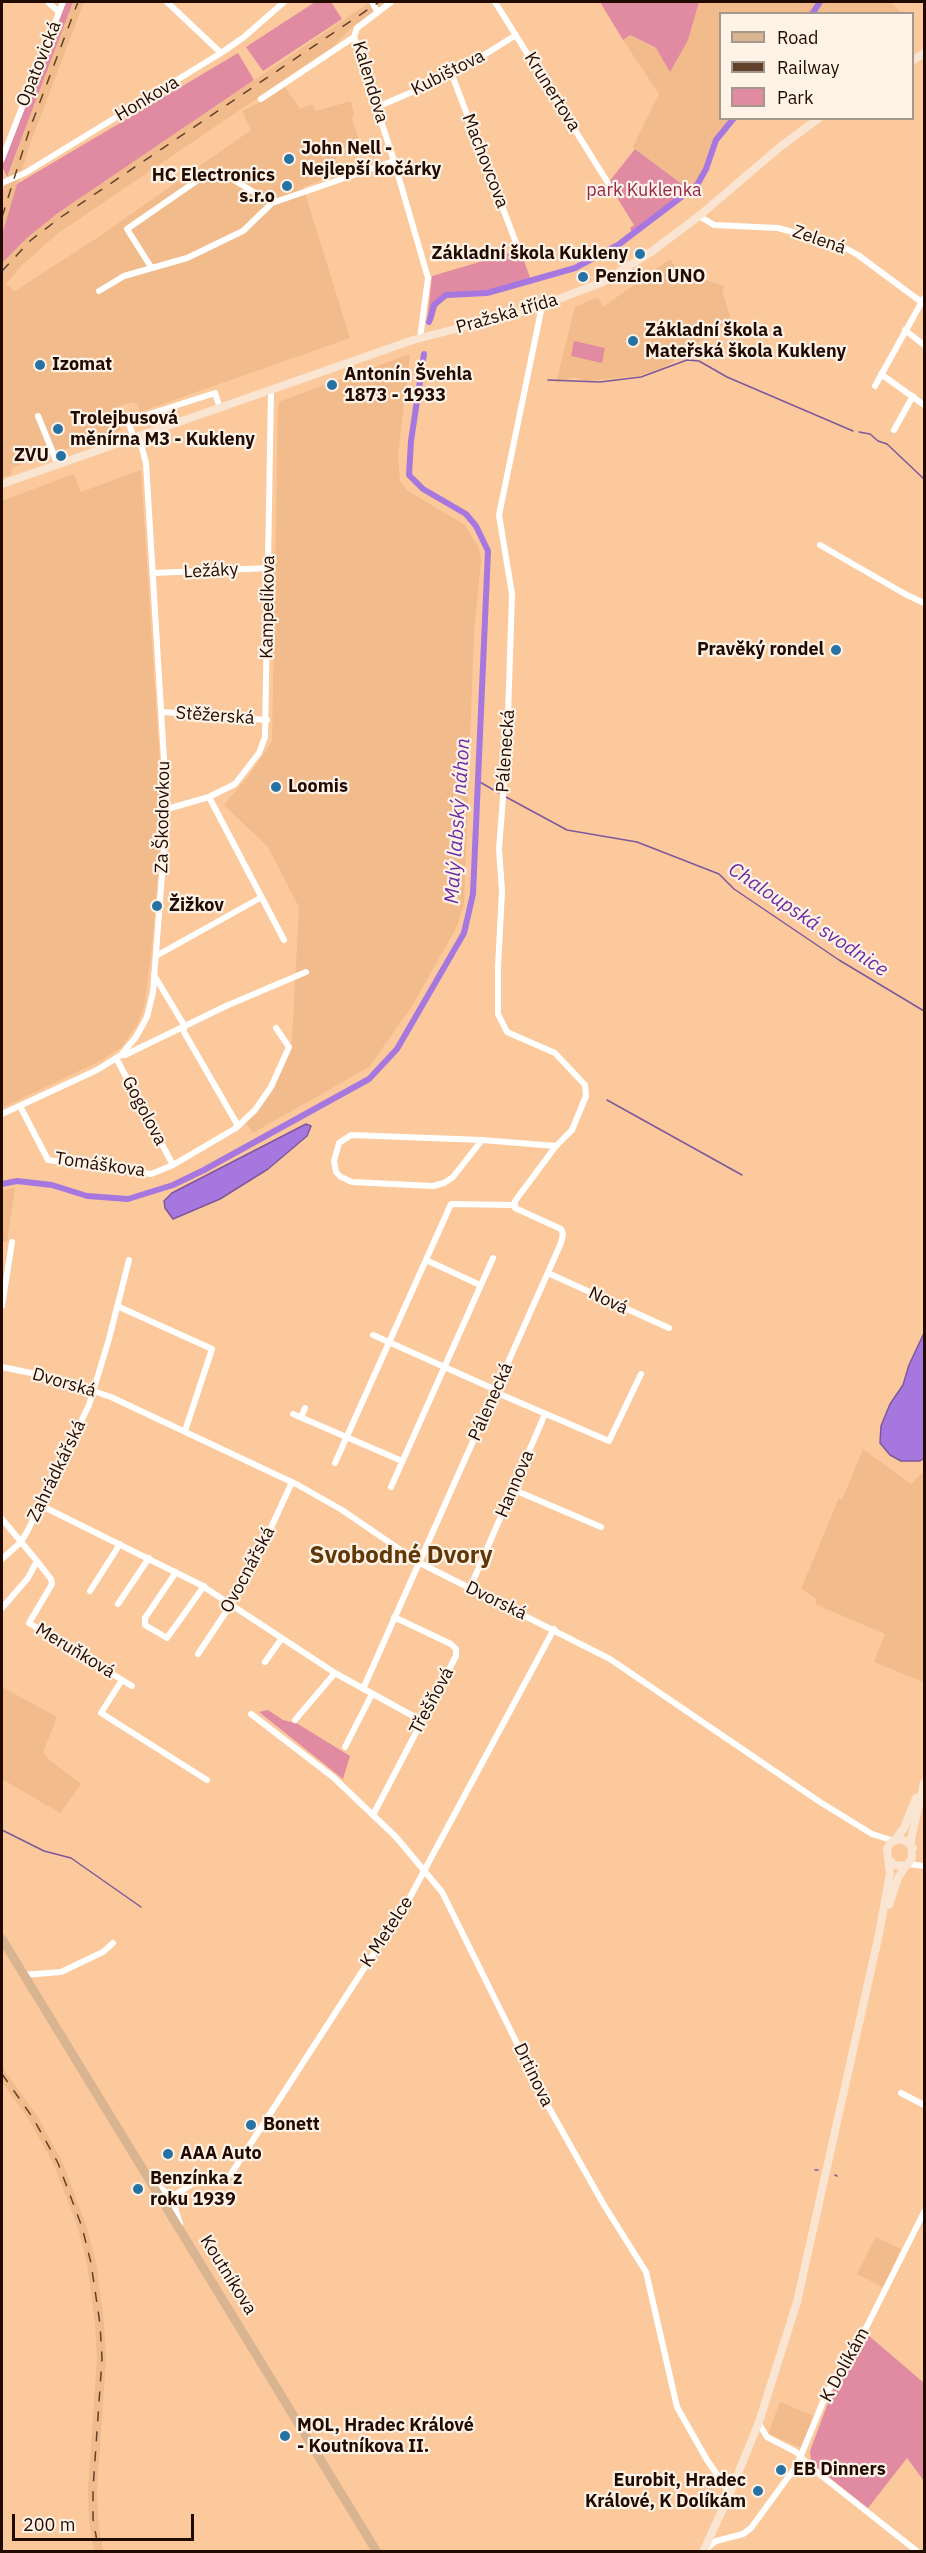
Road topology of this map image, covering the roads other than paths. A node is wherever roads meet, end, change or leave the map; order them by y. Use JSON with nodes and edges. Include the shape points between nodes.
{"nodes":[{"id":1,"x":48,"y":2,"type":"edge"},
{"id":2,"x":63,"y":2,"type":"edge"},
{"id":3,"x":167,"y":2,"type":"edge"},
{"id":4,"x":284,"y":2,"type":"edge"},
{"id":5,"x":372,"y":2,"type":"edge"},
{"id":6,"x":391,"y":2,"type":"edge"},
{"id":7,"x":495,"y":2,"type":"edge"},
{"id":8,"x":377,"y":11,"type":"junction"},
{"id":9,"x":59,"y":12,"type":"junction"},
{"id":10,"x":516,"y":34,"type":"junction"},
{"id":11,"x":354,"y":37,"type":"junction"},
{"id":12,"x":221,"y":53,"type":"junction"},
{"id":13,"x":452,"y":75,"type":"junction"},
{"id":14,"x":261,"y":99,"type":"dead end"},
{"id":15,"x":377,"y":107,"type":"junction"},
{"id":16,"x":816,"y":120,"type":"edge"},
{"id":17,"x":2,"y":159,"type":"edge"},
{"id":18,"x":394,"y":162,"type":"junction"},
{"id":19,"x":2,"y":183,"type":"edge"},
{"id":20,"x":609,"y":183,"type":"dead end"},
{"id":21,"x":272,"y":203,"type":"junction"},
{"id":22,"x":699,"y":216,"type":"junction"},
{"id":23,"x":518,"y":248,"type":"dead end"},
{"id":24,"x":151,"y":267,"type":"junction"},
{"id":25,"x":99,"y":291,"type":"dead end"},
{"id":26,"x":924,"y":302,"type":"edge"},
{"id":27,"x":542,"y":306,"type":"junction"},
{"id":28,"x":905,"y":330,"type":"junction"},
{"id":29,"x":420,"y":338,"type":"junction"},
{"id":30,"x":924,"y":345,"type":"edge"},
{"id":31,"x":881,"y":374,"type":"junction"},
{"id":32,"x":875,"y":387,"type":"dead end"},
{"id":33,"x":271,"y":390,"type":"junction"},
{"id":34,"x":913,"y":396,"type":"junction"},
{"id":35,"x":924,"y":405,"type":"edge"},
{"id":36,"x":220,"y":408,"type":"junction"},
{"id":37,"x":38,"y":416,"type":"dead end"},
{"id":38,"x":894,"y":430,"type":"dead end"},
{"id":39,"x":137,"y":438,"type":"junction"},
{"id":40,"x":58,"y":465,"type":"junction"},
{"id":41,"x":2,"y":484,"type":"edge"},
{"id":42,"x":820,"y":544,"type":"dead end"},
{"id":43,"x":269,"y":568,"type":"junction"},
{"id":44,"x":154,"y":573,"type":"junction"},
{"id":45,"x":924,"y":603,"type":"edge"},
{"id":46,"x":163,"y":712,"type":"junction"},
{"id":47,"x":267,"y":720,"type":"junction"},
{"id":48,"x":209,"y":797,"type":"junction"},
{"id":49,"x":167,"y":809,"type":"junction"},
{"id":50,"x":260,"y":898,"type":"junction"},
{"id":51,"x":284,"y":940,"type":"dead end"},
{"id":52,"x":156,"y":956,"type":"junction"},
{"id":53,"x":306,"y":972,"type":"dead end"},
{"id":54,"x":154,"y":975,"type":"junction"},
{"id":55,"x":184,"y":1025,"type":"junction"},
{"id":56,"x":276,"y":1028,"type":"dead end"},
{"id":57,"x":118,"y":1056,"type":"junction"},
{"id":58,"x":20,"y":1106,"type":"junction"},
{"id":59,"x":2,"y":1114,"type":"edge"},
{"id":60,"x":236,"y":1128,"type":"junction"},
{"id":61,"x":482,"y":1140,"type":"junction"},
{"id":62,"x":556,"y":1146,"type":"junction"},
{"id":63,"x":173,"y":1165,"type":"junction"},
{"id":64,"x":514,"y":1205,"type":"junction"},
{"id":65,"x":12,"y":1242,"type":"dead end"},
{"id":66,"x":493,"y":1258,"type":"dead end"},
{"id":67,"x":129,"y":1260,"type":"dead end"},
{"id":68,"x":426,"y":1260,"type":"junction"},
{"id":69,"x":548,"y":1273,"type":"junction"},
{"id":70,"x":480,"y":1285,"type":"junction"},
{"id":71,"x":2,"y":1306,"type":"edge"},
{"id":72,"x":117,"y":1306,"type":"junction"},
{"id":73,"x":669,"y":1328,"type":"dead end"},
{"id":74,"x":373,"y":1335,"type":"dead end"},
{"id":75,"x":389,"y":1342,"type":"junction"},
{"id":76,"x":2,"y":1367,"type":"edge"},
{"id":77,"x":444,"y":1367,"type":"junction"},
{"id":78,"x":641,"y":1374,"type":"dead end"},
{"id":79,"x":94,"y":1390,"type":"junction"},
{"id":80,"x":496,"y":1391,"type":"junction"},
{"id":81,"x":305,"y":1408,"type":"dead end"},
{"id":82,"x":293,"y":1414,"type":"dead end"},
{"id":83,"x":546,"y":1414,"type":"junction"},
{"id":84,"x":301,"y":1417,"type":"junction"},
{"id":85,"x":185,"y":1431,"type":"junction"},
{"id":86,"x":347,"y":1437,"type":"junction"},
{"id":87,"x":402,"y":1461,"type":"junction"},
{"id":88,"x":335,"y":1463,"type":"dead end"},
{"id":89,"x":292,"y":1482,"type":"junction"},
{"id":90,"x":391,"y":1487,"type":"dead end"},
{"id":91,"x":512,"y":1490,"type":"junction"},
{"id":92,"x":40,"y":1505,"type":"junction"},
{"id":93,"x":2,"y":1519,"type":"edge"},
{"id":94,"x":601,"y":1527,"type":"dead end"},
{"id":95,"x":21,"y":1542,"type":"junction"},
{"id":96,"x":120,"y":1544,"type":"junction"},
{"id":97,"x":149,"y":1558,"type":"junction"},
{"id":98,"x":2,"y":1559,"type":"edge"},
{"id":99,"x":37,"y":1561,"type":"junction"},
{"id":100,"x":418,"y":1562,"type":"junction"},
{"id":101,"x":176,"y":1572,"type":"junction"},
{"id":102,"x":204,"y":1586,"type":"junction"},
{"id":103,"x":470,"y":1588,"type":"junction"},
{"id":104,"x":90,"y":1591,"type":"dead end"},
{"id":105,"x":118,"y":1604,"type":"dead end"},
{"id":106,"x":232,"y":1604,"type":"junction"},
{"id":107,"x":2,"y":1608,"type":"edge"},
{"id":108,"x":394,"y":1617,"type":"junction"},
{"id":109,"x":554,"y":1629,"type":"junction"},
{"id":110,"x":282,"y":1638,"type":"junction"},
{"id":111,"x":198,"y":1654,"type":"dead end"},
{"id":112,"x":265,"y":1662,"type":"dead end"},
{"id":113,"x":334,"y":1673,"type":"junction"},
{"id":114,"x":122,"y":1680,"type":"junction"},
{"id":115,"x":132,"y":1686,"type":"dead end"},
{"id":116,"x":363,"y":1689,"type":"junction"},
{"id":117,"x":372,"y":1694,"type":"junction"},
{"id":118,"x":251,"y":1714,"type":"dead end"},
{"id":119,"x":295,"y":1720,"type":"dead end"},
{"id":120,"x":422,"y":1721,"type":"junction"},
{"id":121,"x":345,"y":1747,"type":"dead end"},
{"id":122,"x":207,"y":1780,"type":"dead end"},
{"id":123,"x":924,"y":1780,"type":"edge"},
{"id":124,"x":373,"y":1815,"type":"junction"},
{"id":125,"x":872,"y":1834,"type":"junction"},
{"id":126,"x":895,"y":1840,"type":"junction"},
{"id":127,"x":913,"y":1850,"type":"junction"},
{"id":128,"x":888,"y":1856,"type":"junction"},
{"id":129,"x":907,"y":1864,"type":"junction"},
{"id":130,"x":924,"y":1864,"type":"edge"},
{"id":131,"x":425,"y":1870,"type":"junction"},
{"id":132,"x":879,"y":1934,"type":"junction"},
{"id":133,"x":113,"y":1943,"type":"dead end"},
{"id":134,"x":3,"y":1945,"type":"edge"},
{"id":135,"x":24,"y":1975,"type":"junction"},
{"id":136,"x":901,"y":2093,"type":"dead end"},
{"id":137,"x":924,"y":2105,"type":"edge"},
{"id":138,"x":150,"y":2179,"type":"junction"},
{"id":139,"x":179,"y":2193,"type":"junction"},
{"id":140,"x":164,"y":2202,"type":"junction"},
{"id":141,"x":924,"y":2212,"type":"edge"},
{"id":142,"x":182,"y":2231,"type":"junction"},
{"id":143,"x":759,"y":2422,"type":"junction"},
{"id":144,"x":802,"y":2458,"type":"junction"},
{"id":145,"x":730,"y":2493,"type":"junction"},
{"id":146,"x":377,"y":2552,"type":"edge"},
{"id":147,"x":704,"y":2552,"type":"edge"},
{"id":148,"x":918,"y":2552,"type":"edge"}],
"edges":[{"from":1,"to":9,"type":"street"},
{"from":2,"to":9,"type":"street","name":"Opatovická"},
{"from":3,"to":12,"type":"street"},
{"from":4,"to":12,"type":"street","name":"Honkova"},
{"from":5,"to":8,"type":"street"},
{"from":6,"to":8,"type":"street","name":"Kalendova"},
{"from":7,"to":10,"type":"street","name":"Krunertova"},
{"from":8,"to":11,"type":"street","name":"Kalendova","via":[[357,28]]},
{"from":9,"to":17,"type":"street","name":"Opatovická"},
{"from":10,"to":13,"type":"street","name":"Kubištova"},
{"from":10,"to":20,"type":"street","name":"Krunertova"},
{"from":11,"to":14,"type":"street"},
{"from":11,"to":15,"type":"street","name":"Kalendova"},
{"from":12,"to":19,"type":"street","name":"Honkova"},
{"from":13,"to":15,"type":"street","name":"Kubištova"},
{"from":13,"to":23,"type":"street","name":"Machovcova"},
{"from":15,"to":18,"type":"street","name":"Kalendova"},
{"from":16,"to":22,"type":"main road","name":"Pražská třída"},
{"from":18,"to":21,"type":"street"},
{"from":18,"to":29,"type":"street","name":"Kalendova","via":[[428,278]]},
{"from":21,"to":24,"type":"street","via":[[243,231],[187,258]]},
{"from":21,"to":24,"type":"street","via":[[227,176],[211,171],[127,229]]},
{"from":22,"to":26,"type":"street","name":"Zelená","via":[[714,225],[778,228],[840,245]]},
{"from":22,"to":27,"type":"main road","name":"Pražská třída","via":[[624,271]]},
{"from":24,"to":25,"type":"street","via":[[124,276]]},
{"from":26,"to":28,"type":"street"},
{"from":27,"to":29,"type":"main road","name":"Pražská třída"},
{"from":27,"to":62,"type":"street","name":"Pálenecká","via":[[499,515],[512,594],[499,849],[502,891],[498,1014],[507,1032],[555,1053],[587,1089],[572,1130]]},
{"from":28,"to":30,"type":"street"},
{"from":28,"to":31,"type":"street"},
{"from":29,"to":33,"type":"main road","name":"Pražská třída"},
{"from":31,"to":32,"type":"street"},
{"from":31,"to":34,"type":"street"},
{"from":33,"to":36,"type":"main road","name":"Pražská třída"},
{"from":33,"to":43,"type":"street","name":"Kampelíkova"},
{"from":34,"to":35,"type":"street"},
{"from":34,"to":38,"type":"street"},
{"from":36,"to":39,"type":"main road","name":"Pražská třída"},
{"from":36,"to":39,"type":"street","via":[[215,393],[128,421]]},
{"from":37,"to":40,"type":"street"},
{"from":39,"to":40,"type":"main road","name":"Pražská třída"},
{"from":39,"to":44,"type":"street","name":"Za Škodovkou","via":[[146,463]]},
{"from":40,"to":41,"type":"main road","name":"Pražská třída"},
{"from":42,"to":45,"type":"street"},
{"from":43,"to":44,"type":"street","name":"Ležáky"},
{"from":43,"to":47,"type":"street","name":"Kampelíkova"},
{"from":44,"to":46,"type":"street","name":"Za Škodovkou"},
{"from":46,"to":47,"type":"street","name":"Stěžerská"},
{"from":46,"to":49,"type":"street","name":"Za Škodovkou"},
{"from":47,"to":48,"type":"street","name":"Kampelíkova","via":[[263,743],[243,776],[236,784]]},
{"from":48,"to":49,"type":"street","name":"Kampelíkova"},
{"from":48,"to":50,"type":"street"},
{"from":49,"to":52,"type":"street","name":"Za Škodovkou"},
{"from":50,"to":51,"type":"street"},
{"from":50,"to":52,"type":"street"},
{"from":52,"to":54,"type":"street","name":"Za Škodovkou"},
{"from":53,"to":55,"type":"street"},
{"from":54,"to":55,"type":"street"},
{"from":54,"to":57,"type":"street","name":"Za Škodovkou","via":[[147,1017],[136,1037]]},
{"from":55,"to":57,"type":"street"},
{"from":55,"to":60,"type":"street","via":[[184,1032]]},
{"from":56,"to":60,"type":"street","name":"Tomáškova","via":[[289,1047],[271,1087]]},
{"from":57,"to":58,"type":"street","name":"Za Škodovkou"},
{"from":57,"to":63,"type":"street","name":"Gogolova"},
{"from":58,"to":59,"type":"street","name":"Za Škodovkou"},
{"from":58,"to":63,"type":"street","name":"Tomáškova","via":[[48,1160],[151,1174]]},
{"from":60,"to":63,"type":"street","name":"Tomáškova"},
{"from":61,"to":61,"type":"street","via":[[351,1135],[339,1143],[334,1161],[336,1172],[352,1182],[433,1186],[453,1177]]},
{"from":61,"to":62,"type":"street"},
{"from":62,"to":64,"type":"street","name":"Pálenecká"},
{"from":64,"to":68,"type":"street","via":[[452,1204]]},
{"from":64,"to":69,"type":"street","name":"Pálenecká","via":[[563,1234]]},
{"from":65,"to":71,"type":"street"},
{"from":66,"to":70,"type":"street"},
{"from":67,"to":72,"type":"street","name":"Zahrádkářská"},
{"from":68,"to":70,"type":"street"},
{"from":68,"to":75,"type":"street"},
{"from":69,"to":73,"type":"street","name":"Nová"},
{"from":69,"to":80,"type":"street","name":"Pálenecká"},
{"from":70,"to":77,"type":"street"},
{"from":72,"to":79,"type":"street","name":"Zahrádkářská"},
{"from":72,"to":85,"type":"street","via":[[213,1349]]},
{"from":74,"to":75,"type":"street"},
{"from":75,"to":77,"type":"street"},
{"from":75,"to":86,"type":"street"},
{"from":76,"to":79,"type":"street","name":"Dvorská"},
{"from":77,"to":80,"type":"street"},
{"from":77,"to":87,"type":"street"},
{"from":78,"to":83,"type":"street","via":[[611,1440]]},
{"from":79,"to":85,"type":"street","name":"Dvorská"},
{"from":79,"to":92,"type":"street","name":"Zahrádkářská"},
{"from":80,"to":83,"type":"street"},
{"from":80,"to":100,"type":"street","name":"Pálenecká"},
{"from":81,"to":84,"type":"street"},
{"from":82,"to":84,"type":"street"},
{"from":83,"to":91,"type":"street","name":"Hannova"},
{"from":84,"to":86,"type":"street"},
{"from":85,"to":89,"type":"street","name":"Dvorská"},
{"from":86,"to":87,"type":"street"},
{"from":86,"to":88,"type":"street"},
{"from":87,"to":90,"type":"street"},
{"from":89,"to":100,"type":"street","name":"Dvorská","via":[[342,1510]]},
{"from":89,"to":106,"type":"street","name":"Ovocnářská"},
{"from":91,"to":94,"type":"street"},
{"from":91,"to":103,"type":"street","name":"Hannova"},
{"from":92,"to":95,"type":"street","name":"Zahrádkářská"},
{"from":92,"to":96,"type":"street"},
{"from":93,"to":95,"type":"street"},
{"from":95,"to":98,"type":"street","name":"Zahrádkářská"},
{"from":95,"to":99,"type":"street","name":"Zahrádkářská"},
{"from":96,"to":97,"type":"street"},
{"from":96,"to":104,"type":"street"},
{"from":97,"to":101,"type":"street"},
{"from":97,"to":105,"type":"street"},
{"from":99,"to":107,"type":"street"},
{"from":99,"to":114,"type":"street","name":"Meruňková","via":[[52,1584],[28,1626]]},
{"from":100,"to":103,"type":"street","name":"Dvorská"},
{"from":100,"to":108,"type":"street","name":"Pálenecká"},
{"from":101,"to":102,"type":"street"},
{"from":101,"to":102,"type":"street","via":[[145,1618],[145,1625],[167,1638]]},
{"from":102,"to":106,"type":"street"},
{"from":103,"to":109,"type":"street","name":"Dvorská"},
{"from":106,"to":110,"type":"street"},
{"from":106,"to":111,"type":"street","name":"Ovocnářská"},
{"from":108,"to":116,"type":"street","name":"Pálenecká"},
{"from":108,"to":120,"type":"street","name":"Třešňová","via":[[451,1644],[457,1652]]},
{"from":109,"to":125,"type":"street","name":"Dvorská","via":[[630,1671]]},
{"from":109,"to":131,"type":"street","name":"K Metelce"},
{"from":110,"to":112,"type":"street"},
{"from":110,"to":113,"type":"street"},
{"from":113,"to":116,"type":"street"},
{"from":113,"to":119,"type":"street"},
{"from":114,"to":115,"type":"street","name":"Meruňková"},
{"from":114,"to":122,"type":"street","name":"Meruňková","via":[[101,1713]]},
{"from":116,"to":117,"type":"street"},
{"from":117,"to":120,"type":"street"},
{"from":117,"to":121,"type":"street"},
{"from":118,"to":124,"type":"street","name":"Drtinova","via":[[333,1777]]},
{"from":120,"to":124,"type":"street","name":"Třešňová"},
{"from":123,"to":126,"type":"main road"},
{"from":123,"to":127,"type":"main road","via":[[913,1828]]},
{"from":124,"to":131,"type":"street","name":"Drtinova"},
{"from":125,"to":126,"type":"street","name":"Dvorská"},
{"from":125,"to":128,"type":"street","name":"Dvorská"},
{"from":126,"to":127,"type":"main road","name":"Dvorská","via":[[908,1842]]},
{"from":126,"to":128,"type":"main road","via":[[888,1846]]},
{"from":127,"to":129,"type":"main road"},
{"from":127,"to":130,"type":"street","name":"Dvorská"},
{"from":128,"to":129,"type":"main road","name":"Dvorská","via":[[895,1865]]},
{"from":128,"to":132,"type":"main road","via":[[890,1873]]},
{"from":129,"to":130,"type":"street","name":"Dvorská"},
{"from":129,"to":132,"type":"main road","via":[[898,1878]]},
{"from":131,"to":139,"type":"street","name":"K Metelce","via":[[231,2174],[221,2182],[195,2182]]},
{"from":131,"to":145,"type":"street","name":"Drtinova","via":[[442,1892],[563,2133],[646,2272],[677,2407]]},
{"from":132,"to":143,"type":"main road","via":[[797,2302]]},
{"from":133,"to":135,"type":"street","via":[[103,1952],[61,1971]]},
{"from":134,"to":135,"type":"main road","name":"Koutníkova"},
{"from":135,"to":138,"type":"main road","name":"Koutníkova"},
{"from":136,"to":137,"type":"street"},
{"from":138,"to":139,"type":"street","via":[[166,2193]]},
{"from":138,"to":140,"type":"main road","name":"Koutníkova"},
{"from":139,"to":140,"type":"street","name":"K Metelce"},
{"from":139,"to":142,"type":"street","via":[[174,2207]]},
{"from":140,"to":142,"type":"main road","name":"Koutníkova"},
{"from":141,"to":144,"type":"street","name":"K Dolíkám","via":[[867,2326],[827,2392]]},
{"from":142,"to":146,"type":"main road","name":"Koutníkova"},
{"from":143,"to":144,"type":"street","via":[[762,2433]]},
{"from":143,"to":145,"type":"main road"},
{"from":144,"to":147,"type":"street","name":"K Dolíkám","via":[[751,2528],[720,2539]]},
{"from":144,"to":148,"type":"street"},
{"from":145,"to":147,"type":"main road"}]}
